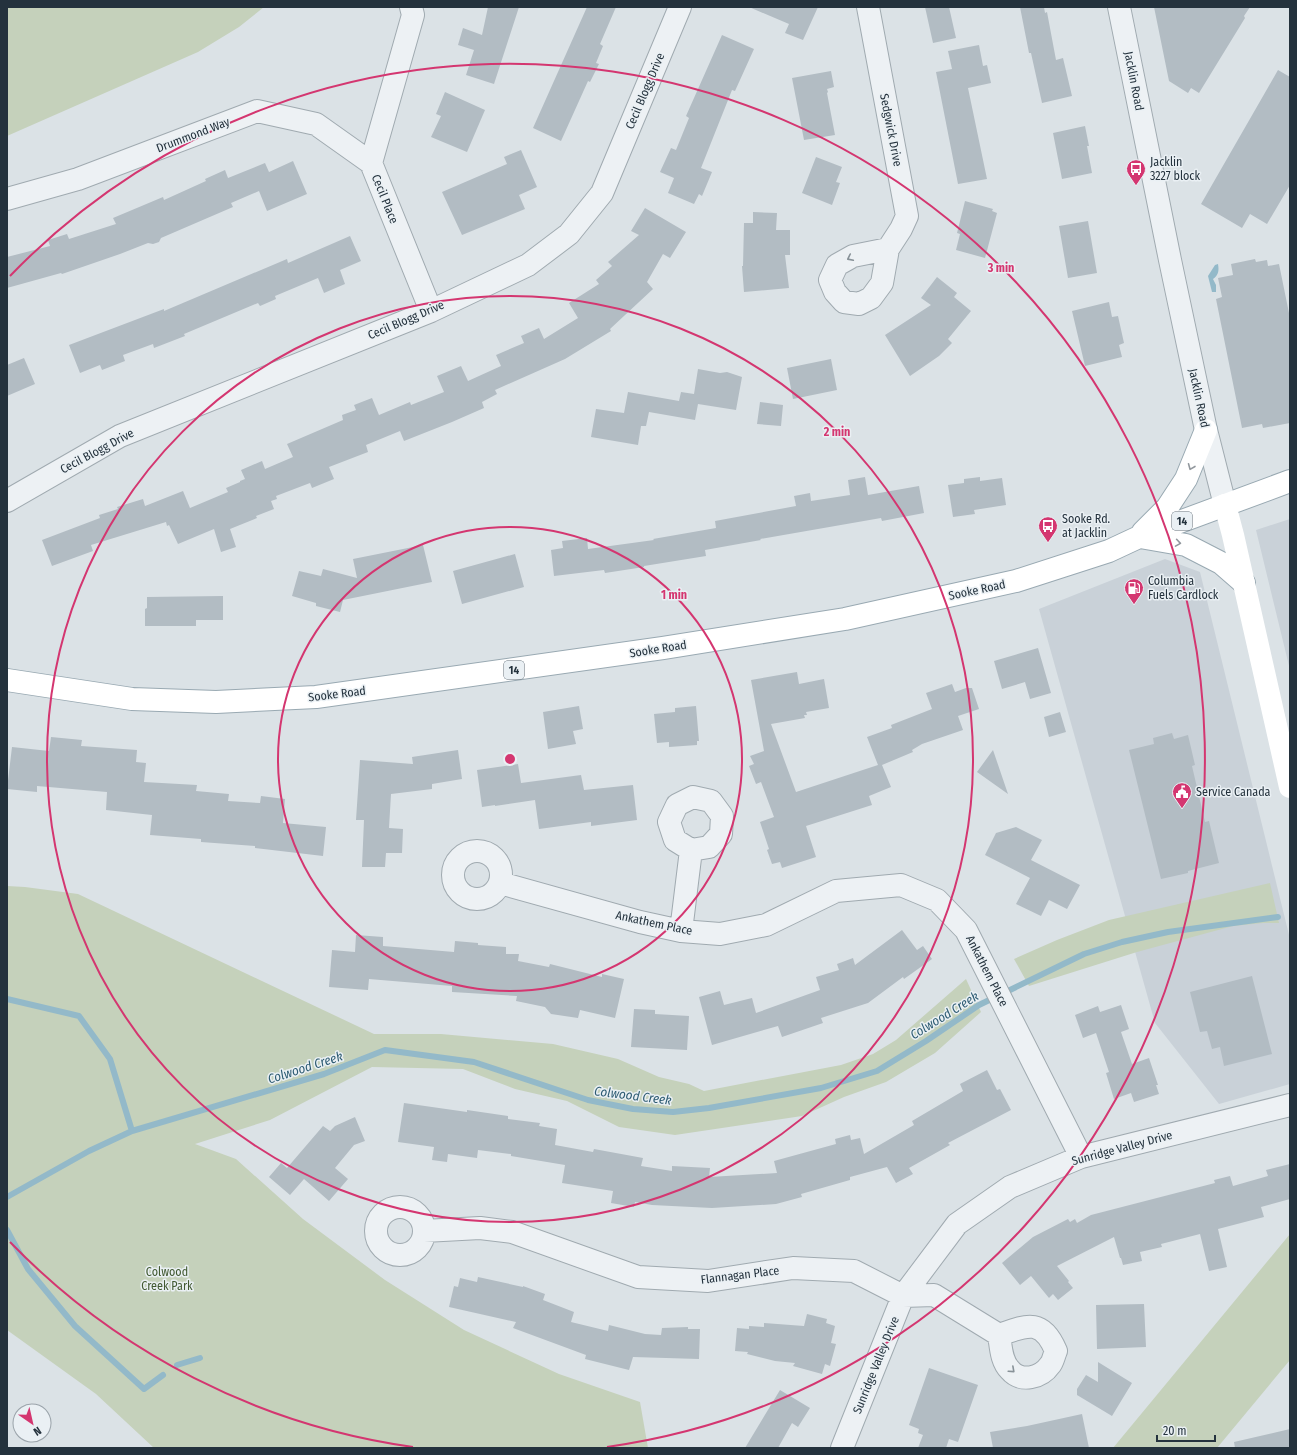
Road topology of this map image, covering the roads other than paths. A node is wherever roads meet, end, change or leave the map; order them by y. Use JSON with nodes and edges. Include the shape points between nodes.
{"nodes":[{"id":1,"x":680,"y":7,"type":"edge"},
{"id":2,"x":868,"y":7,"type":"edge"},
{"id":3,"x":1119,"y":7,"type":"edge"},
{"id":4,"x":416,"y":10,"type":"edge"},
{"id":5,"x":371,"y":163,"type":"junction"},
{"id":6,"x":7,"y":199,"type":"edge"},
{"id":7,"x":888,"y":249,"type":"dead end"},
{"id":8,"x":431,"y":311,"type":"junction"},
{"id":9,"x":1206,"y":430,"type":"junction"},
{"id":10,"x":1290,"y":481,"type":"edge"},
{"id":11,"x":7,"y":502,"type":"edge"},
{"id":12,"x":1225,"y":505,"type":"junction"},
{"id":13,"x":1139,"y":537,"type":"junction"},
{"id":14,"x":1244,"y":583,"type":"junction"},
{"id":15,"x":7,"y":680,"type":"edge"},
{"id":16,"x":1290,"y":787,"type":"edge"},
{"id":17,"x":691,"y":850,"type":"dead end"},
{"id":18,"x":500,"y":883,"type":"dead end"},
{"id":19,"x":681,"y":931,"type":"junction"},
{"id":20,"x":1290,"y":1105,"type":"edge"},
{"id":21,"x":1080,"y":1157,"type":"junction"},
{"id":22,"x":424,"y":1231,"type":"dead end"},
{"id":23,"x":903,"y":1296,"type":"junction"},
{"id":24,"x":999,"y":1335,"type":"dead end"},
{"id":25,"x":842,"y":1448,"type":"edge"}],
"edges":[{"from":1,"to":8,"type":"street","name":"Cecil Blogg Drive","via":[[602,193],[569,234],[528,265]]},
{"from":2,"to":7,"type":"street","name":"Sedgwick Drive","via":[[907,216]]},
{"from":3,"to":9,"type":"street","name":"Jacklin Road"},
{"from":4,"to":5,"type":"street","name":"Cecil Place"},
{"from":5,"to":6,"type":"street","name":"Drummond Way","via":[[316,124],[257,111],[78,179]]},
{"from":5,"to":8,"type":"street","name":"Cecil Place"},
{"from":8,"to":11,"type":"street","name":"Cecil Blogg Drive","via":[[120,436]]},
{"from":9,"to":12,"type":"street","name":"Jacklin Road"},
{"from":9,"to":13,"type":"main road","one_way":true,"via":[[1186,479],[1167,508]]},
{"from":10,"to":12,"type":"main road","name":"Sooke Road","number":"14"},
{"from":12,"to":13,"type":"main road","name":"Sooke Road","number":"14"},
{"from":12,"to":14,"type":"main road","name":"Jacklin Road"},
{"from":13,"to":14,"type":"main road","one_way":true,"via":[[1186,545],[1221,563]]},
{"from":13,"to":15,"type":"main road","name":"Sooke Road","number":"14","via":[[1109,551],[1016,581],[845,619],[663,648],[316,697],[216,702],[132,698]]},
{"from":14,"to":16,"type":"main road","name":"Jacklin Road"},
{"from":17,"to":19,"type":"street"},
{"from":18,"to":19,"type":"street","name":"Ankathem Place"},
{"from":19,"to":21,"type":"street","name":"Ankathem Place","via":[[720,934],[766,925],[836,891],[901,885],[937,900],[966,930]]},
{"from":20,"to":21,"type":"street","name":"Sunridge Valley Drive"},
{"from":21,"to":23,"type":"street","name":"Sunridge Valley Drive","via":[[1010,1187],[957,1224]]},
{"from":22,"to":23,"type":"street","name":"Flannagan Place","via":[[480,1228],[512,1232],[638,1277],[708,1281],[793,1268],[854,1272]]},
{"from":23,"to":24,"type":"street","name":"Flannagan Place","via":[[934,1295]]},
{"from":23,"to":25,"type":"street","name":"Sunridge Valley Drive"}]}
